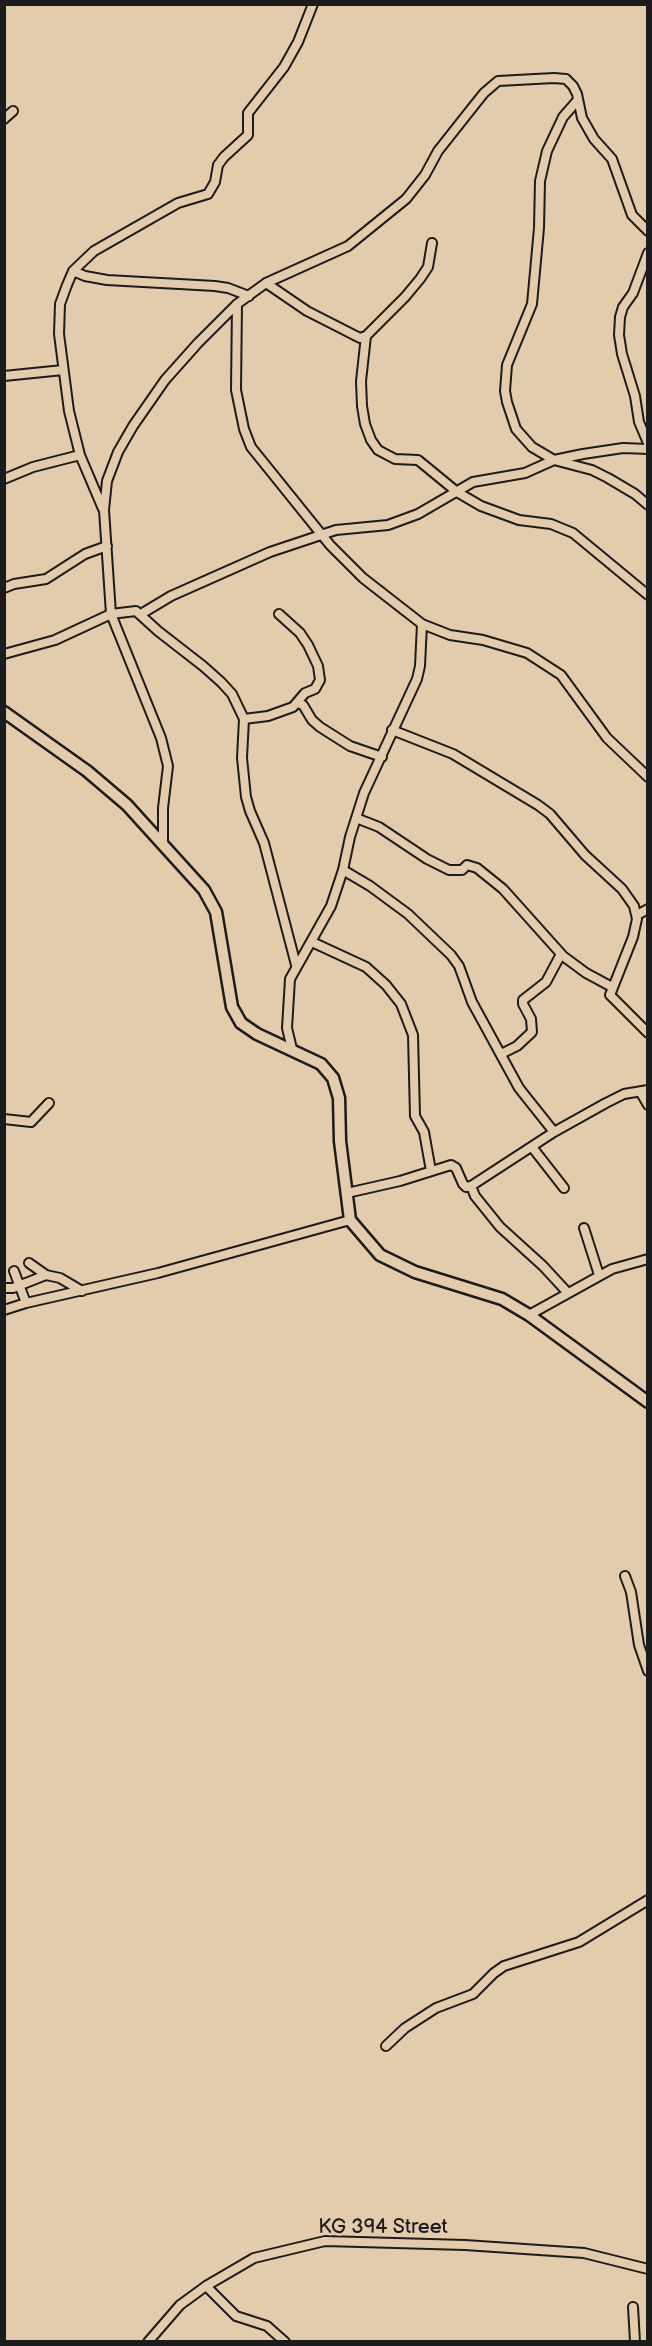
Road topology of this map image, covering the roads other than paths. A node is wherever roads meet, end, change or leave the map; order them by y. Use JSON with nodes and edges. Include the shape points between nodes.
{"nodes":[{"id":1,"x":313,"y":4,"type":"edge"},
{"id":2,"x":577,"y":101,"type":"junction"},
{"id":3,"x":13,"y":111,"type":"dead end"},
{"id":4,"x":4,"y":119,"type":"edge"},
{"id":5,"x":648,"y":231,"type":"edge"},
{"id":6,"x":432,"y":243,"type":"dead end"},
{"id":7,"x":648,"y":253,"type":"edge"},
{"id":8,"x":73,"y":271,"type":"junction"},
{"id":9,"x":266,"y":283,"type":"junction"},
{"id":10,"x":249,"y":296,"type":"junction"},
{"id":11,"x":237,"y":304,"type":"junction"},
{"id":12,"x":366,"y":336,"type":"junction"},
{"id":13,"x":63,"y":370,"type":"junction"},
{"id":14,"x":4,"y":376,"type":"edge"},
{"id":15,"x":648,"y":443,"type":"edge"},
{"id":16,"x":648,"y":449,"type":"edge"},
{"id":17,"x":80,"y":455,"type":"junction"},
{"id":18,"x":554,"y":460,"type":"junction"},
{"id":19,"x":4,"y":478,"type":"edge"},
{"id":20,"x":457,"y":492,"type":"junction"},
{"id":21,"x":648,"y":505,"type":"edge"},
{"id":22,"x":104,"y":510,"type":"junction"},
{"id":23,"x":323,"y":534,"type":"junction"},
{"id":24,"x":107,"y":546,"type":"junction"},
{"id":25,"x":4,"y":588,"type":"edge"},
{"id":26,"x":648,"y":595,"type":"edge"},
{"id":27,"x":111,"y":614,"type":"junction"},
{"id":28,"x":141,"y":614,"type":"junction"},
{"id":29,"x":279,"y":614,"type":"dead end"},
{"id":30,"x":422,"y":624,"type":"junction"},
{"id":31,"x":4,"y":654,"type":"edge"},
{"id":32,"x":298,"y":703,"type":"junction"},
{"id":33,"x":4,"y":712,"type":"edge"},
{"id":34,"x":244,"y":719,"type":"junction"},
{"id":35,"x":392,"y":730,"type":"junction"},
{"id":36,"x":381,"y":757,"type":"junction"},
{"id":37,"x":648,"y":777,"type":"edge"},
{"id":38,"x":356,"y":818,"type":"junction"},
{"id":39,"x":163,"y":845,"type":"junction"},
{"id":40,"x":343,"y":870,"type":"junction"},
{"id":41,"x":648,"y":909,"type":"edge"},
{"id":42,"x":637,"y":915,"type":"junction"},
{"id":43,"x":312,"y":942,"type":"junction"},
{"id":44,"x":561,"y":954,"type":"junction"},
{"id":45,"x":296,"y":965,"type":"junction"},
{"id":46,"x":612,"y":987,"type":"junction"},
{"id":47,"x":648,"y":1033,"type":"edge"},
{"id":48,"x":292,"y":1049,"type":"junction"},
{"id":49,"x":501,"y":1054,"type":"junction"},
{"id":50,"x":644,"y":1091,"type":"edge"},
{"id":51,"x":49,"y":1103,"type":"dead end"},
{"id":52,"x":648,"y":1105,"type":"edge"},
{"id":53,"x":4,"y":1119,"type":"edge"},
{"id":54,"x":554,"y":1132,"type":"junction"},
{"id":55,"x":532,"y":1147,"type":"junction"},
{"id":56,"x":431,"y":1171,"type":"junction"},
{"id":57,"x":471,"y":1186,"type":"junction"},
{"id":58,"x":564,"y":1188,"type":"dead end"},
{"id":59,"x":347,"y":1193,"type":"junction"},
{"id":60,"x":350,"y":1220,"type":"junction"},
{"id":61,"x":584,"y":1228,"type":"dead end"},
{"id":62,"x":648,"y":1259,"type":"edge"},
{"id":63,"x":29,"y":1263,"type":"dead end"},
{"id":64,"x":14,"y":1271,"type":"dead end"},
{"id":65,"x":46,"y":1275,"type":"junction"},
{"id":66,"x":599,"y":1275,"type":"junction"},
{"id":67,"x":20,"y":1286,"type":"junction"},
{"id":68,"x":4,"y":1288,"type":"edge"},
{"id":69,"x":82,"y":1291,"type":"junction"},
{"id":70,"x":567,"y":1292,"type":"junction"},
{"id":71,"x":26,"y":1302,"type":"junction"},
{"id":72,"x":4,"y":1310,"type":"edge"},
{"id":73,"x":529,"y":1315,"type":"junction"},
{"id":74,"x":648,"y":1402,"type":"edge"},
{"id":75,"x":625,"y":1576,"type":"dead end"},
{"id":76,"x":648,"y":1671,"type":"edge"},
{"id":77,"x":648,"y":1900,"type":"edge"},
{"id":78,"x":386,"y":2046,"type":"dead end"},
{"id":79,"x":648,"y":2269,"type":"edge"},
{"id":80,"x":206,"y":2286,"type":"junction"},
{"id":81,"x":633,"y":2307,"type":"dead end"},
{"id":82,"x":148,"y":2342,"type":"edge"},
{"id":83,"x":285,"y":2342,"type":"edge"},
{"id":84,"x":634,"y":2342,"type":"edge"}],
"edges":[{"from":1,"to":8,"type":"street","via":[[284,67],[248,113],[249,135],[218,165],[208,194],[178,203],[145,221],[94,251]]},
{"from":2,"to":5,"type":"street","via":[[588,128],[612,159],[632,215]]},
{"from":2,"to":9,"type":"street","via":[[577,93],[566,79],[498,81],[438,151],[405,199],[348,246]]},
{"from":2,"to":18,"type":"street","via":[[563,117],[547,151],[540,181],[532,304],[516,339],[506,377],[507,402],[516,429],[532,447]]},
{"from":3,"to":4,"type":"street"},
{"from":6,"to":12,"type":"street","via":[[428,267],[420,279]]},
{"from":7,"to":15,"type":"street","via":[[633,293],[623,307],[619,335],[639,422]]},
{"from":8,"to":10,"type":"street","via":[[107,280],[221,287]]},
{"from":8,"to":13,"type":"street","via":[[60,304]]},
{"from":9,"to":10,"type":"street"},
{"from":9,"to":12,"type":"street","via":[[306,311],[353,336]]},
{"from":10,"to":11,"type":"street"},
{"from":11,"to":22,"type":"street","via":[[165,380],[132,426],[107,481]]},
{"from":11,"to":23,"type":"street","via":[[236,390],[244,429],[251,447]]},
{"from":12,"to":20,"type":"street","via":[[362,406],[371,440],[386,456],[427,465]]},
{"from":13,"to":14,"type":"street"},
{"from":13,"to":17,"type":"street"},
{"from":16,"to":18,"type":"street","via":[[623,447]]},
{"from":17,"to":19,"type":"street"},
{"from":17,"to":22,"type":"street"},
{"from":18,"to":20,"type":"street","via":[[525,473],[473,482]]},
{"from":18,"to":21,"type":"street","via":[[592,470]]},
{"from":20,"to":23,"type":"street","via":[[418,514],[388,525]]},
{"from":20,"to":26,"type":"street","via":[[509,516],[551,524],[573,533]]},
{"from":22,"to":24,"type":"street"},
{"from":23,"to":28,"type":"street","via":[[218,574]]},
{"from":23,"to":30,"type":"street","via":[[363,578]]},
{"from":24,"to":25,"type":"street","via":[[85,554],[46,579]]},
{"from":24,"to":27,"type":"street"},
{"from":27,"to":28,"type":"street","via":[[129,610]]},
{"from":27,"to":31,"type":"street","via":[[55,640]]},
{"from":27,"to":39,"type":"street","via":[[168,766]]},
{"from":28,"to":34,"type":"street","via":[[221,682],[232,694]]},
{"from":29,"to":32,"type":"street","via":[[300,633],[318,666],[318,685]]},
{"from":30,"to":35,"type":"street","via":[[417,679]]},
{"from":30,"to":37,"type":"street","via":[[450,635],[506,646],[542,661],[561,675],[607,738]]},
{"from":32,"to":34,"type":"street","via":[[268,716]]},
{"from":32,"to":36,"type":"street","via":[[320,728],[350,746]]},
{"from":33,"to":39,"type":"main road","via":[[87,771]]},
{"from":34,"to":45,"type":"street","via":[[246,797],[264,843]]},
{"from":35,"to":36,"type":"street"},
{"from":35,"to":42,"type":"street","via":[[453,754],[550,814],[622,890]]},
{"from":36,"to":38,"type":"street"},
{"from":38,"to":40,"type":"street"},
{"from":38,"to":44,"type":"street","via":[[380,827],[427,860],[449,870],[477,868],[503,889]]},
{"from":39,"to":48,"type":"main road","via":[[204,890],[216,912],[232,1007],[241,1023]]},
{"from":40,"to":43,"type":"street","via":[[331,906]]},
{"from":40,"to":49,"type":"street","via":[[392,901],[451,956]]},
{"from":41,"to":42,"type":"street"},
{"from":42,"to":46,"type":"street","via":[[633,937]]},
{"from":43,"to":45,"type":"street"},
{"from":43,"to":56,"type":"street","via":[[366,967],[401,1005],[413,1035],[416,1116],[424,1132]]},
{"from":44,"to":46,"type":"street"},
{"from":44,"to":49,"type":"street","via":[[546,982],[524,1000],[532,1032]]},
{"from":45,"to":48,"type":"street","via":[[287,999]]},
{"from":46,"to":47,"type":"street","via":[[612,997]]},
{"from":48,"to":59,"type":"main road","via":[[321,1064],[333,1078],[339,1098]]},
{"from":49,"to":54,"type":"street","via":[[519,1088]]},
{"from":50,"to":52,"type":"street"},
{"from":50,"to":54,"type":"street","via":[[624,1094]]},
{"from":51,"to":53,"type":"street","via":[[31,1122]]},
{"from":54,"to":55,"type":"street"},
{"from":55,"to":57,"type":"street"},
{"from":55,"to":58,"type":"street"},
{"from":56,"to":57,"type":"street","via":[[452,1165],[463,1184]]},
{"from":56,"to":59,"type":"street"},
{"from":57,"to":70,"type":"street","via":[[500,1227]]},
{"from":59,"to":60,"type":"main road"},
{"from":60,"to":69,"type":"street"},
{"from":60,"to":73,"type":"main road","via":[[380,1255],[415,1272],[502,1299]]},
{"from":61,"to":66,"type":"street"},
{"from":62,"to":66,"type":"street"},
{"from":63,"to":65,"type":"street"},
{"from":64,"to":67,"type":"street"},
{"from":65,"to":67,"type":"street"},
{"from":65,"to":69,"type":"street"},
{"from":66,"to":70,"type":"street"},
{"from":67,"to":68,"type":"street"},
{"from":67,"to":71,"type":"street"},
{"from":69,"to":71,"type":"street"},
{"from":70,"to":73,"type":"street"},
{"from":71,"to":72,"type":"street"},
{"from":73,"to":74,"type":"main road"},
{"from":75,"to":76,"type":"street"},
{"from":77,"to":78,"type":"street","via":[[579,1942],[504,1966],[473,1994],[436,2008]]},
{"from":79,"to":80,"type":"street","name":"KG 394 Street","via":[[584,2253],[325,2241],[254,2258]]},
{"from":80,"to":82,"type":"street","name":"KG 394 Street","via":[[180,2306]]},
{"from":80,"to":83,"type":"street","via":[[236,2316],[267,2326]]},
{"from":81,"to":84,"type":"street"}]}
